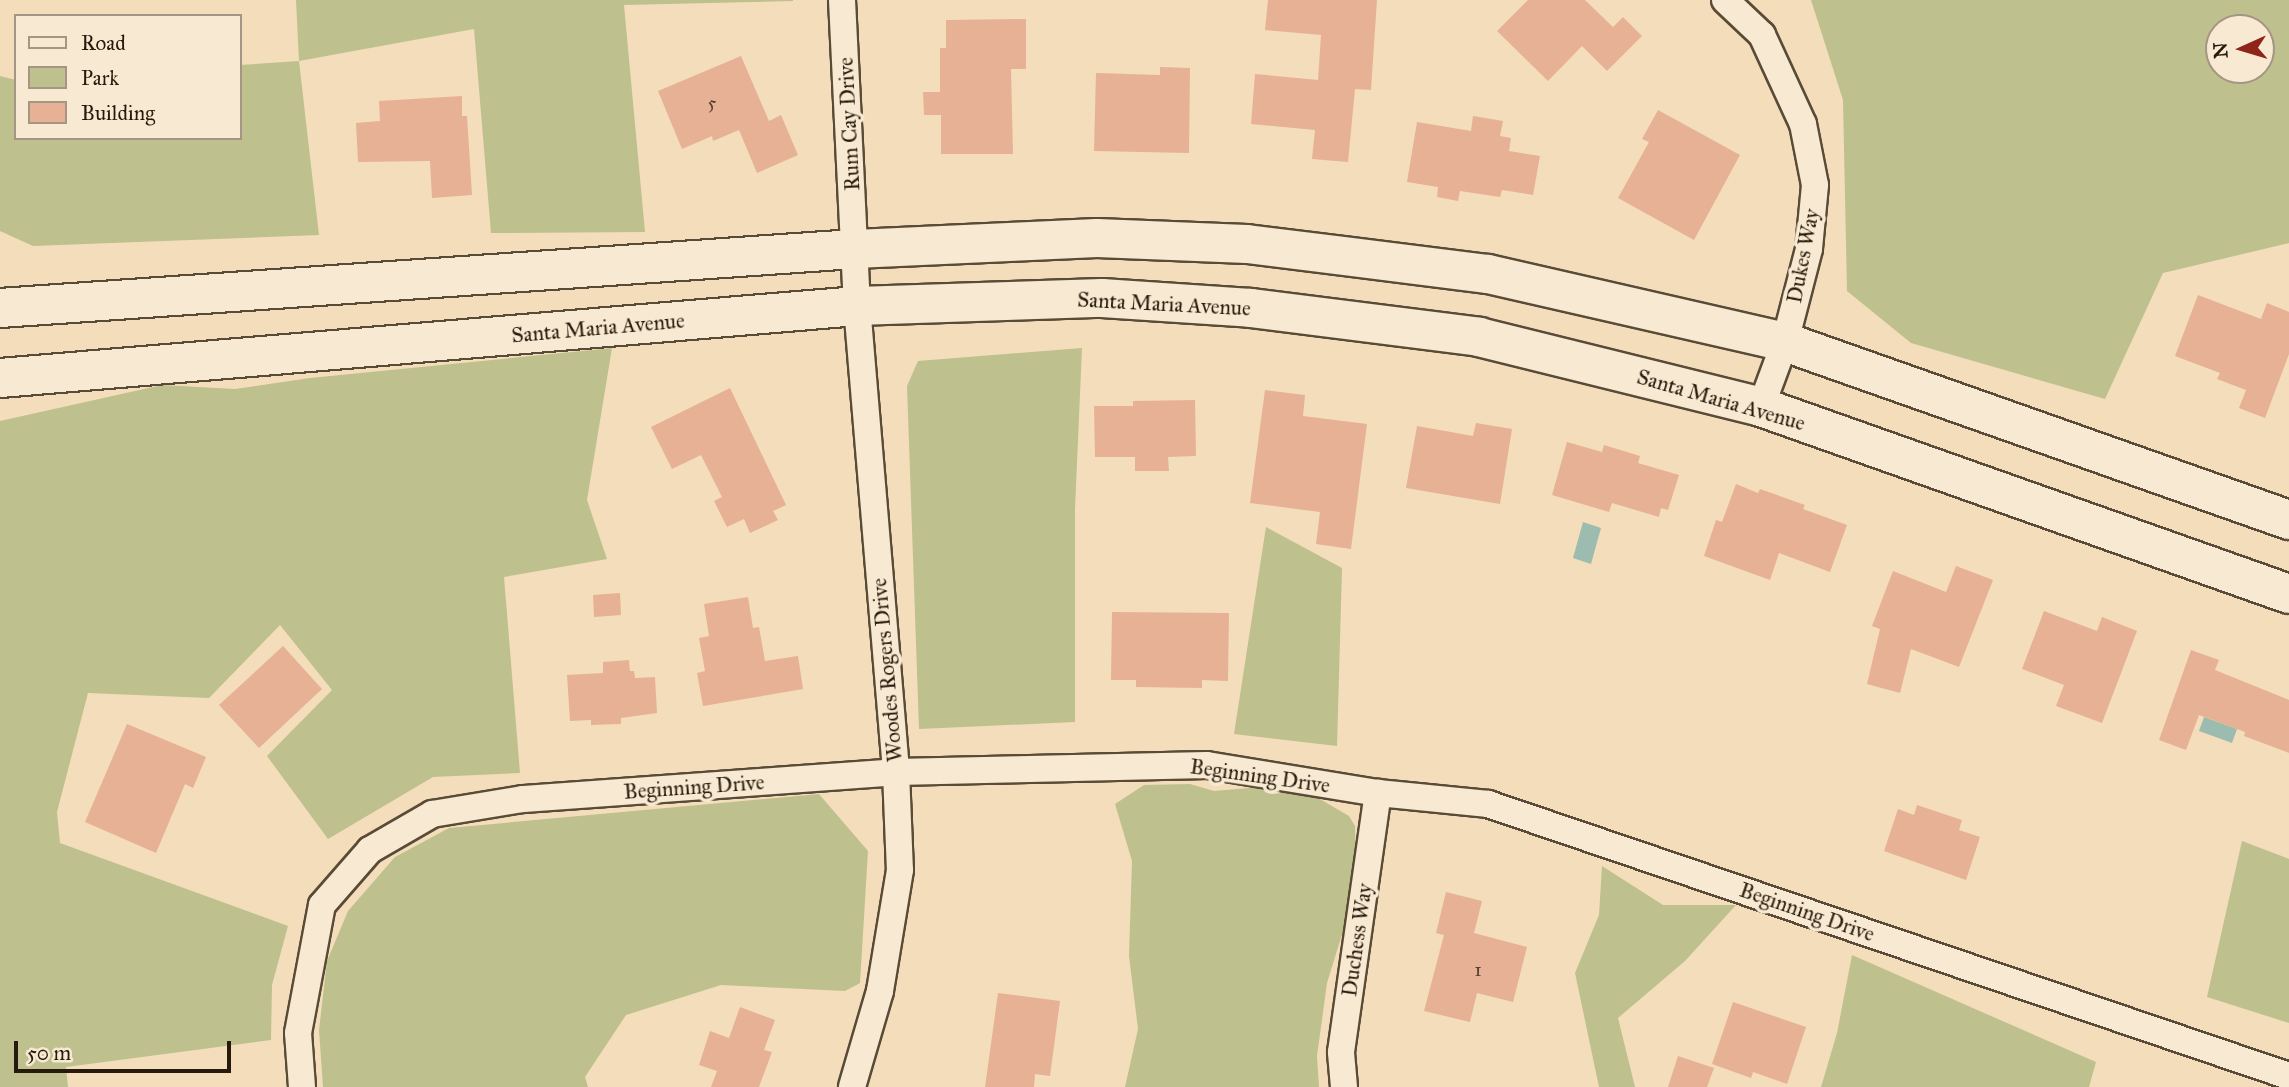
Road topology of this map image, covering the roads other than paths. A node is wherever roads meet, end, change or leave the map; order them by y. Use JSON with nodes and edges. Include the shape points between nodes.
{"nodes":[{"id":1,"x":842,"y":0,"type":"edge"},
{"id":2,"x":1725,"y":0,"type":"edge"},
{"id":3,"x":855,"y":249,"type":"junction"},
{"id":4,"x":857,"y":306,"type":"junction"},
{"id":5,"x":0,"y":308,"type":"edge"},
{"id":6,"x":1785,"y":342,"type":"junction"},
{"id":7,"x":0,"y":378,"type":"edge"},
{"id":8,"x":1761,"y":407,"type":"junction"},
{"id":9,"x":2289,"y":520,"type":"edge"},
{"id":10,"x":2289,"y":594,"type":"edge"},
{"id":11,"x":895,"y":772,"type":"junction"},
{"id":12,"x":1378,"y":793,"type":"junction"},
{"id":13,"x":2289,"y":1076,"type":"edge"},
{"id":14,"x":302,"y":1087,"type":"edge"},
{"id":15,"x":852,"y":1087,"type":"edge"},
{"id":16,"x":1344,"y":1087,"type":"edge"}],
"edges":[{"from":1,"to":3,"type":"street","name":"Rum Cay Drive"},
{"from":2,"to":6,"type":"street","name":"Dukes Way","via":[[1762,35],[1803,124],[1815,185],[1809,248]]},
{"from":3,"to":4,"type":"street","name":"Woodes Rogers Drive"},
{"from":3,"to":5,"type":"street"},
{"from":3,"to":6,"type":"street","via":[[1097,238],[1247,244],[1488,274]]},
{"from":4,"to":7,"type":"street","name":"Santa Maria Avenue"},
{"from":4,"to":8,"type":"street","name":"Santa Maria Avenue","via":[[1102,298],[1251,308],[1479,337]]},
{"from":4,"to":11,"type":"street","name":"Woodes Rogers Drive"},
{"from":6,"to":8,"type":"street","name":"Dukes Way"},
{"from":6,"to":9,"type":"street"},
{"from":8,"to":10,"type":"street","name":"Santa Maria Avenue"},
{"from":11,"to":12,"type":"street","name":"Beginning Drive","via":[[1207,765]]},
{"from":11,"to":14,"type":"street","name":"Beginning Drive","via":[[523,799],[432,814],[370,850],[322,905],[298,1033]]},
{"from":11,"to":15,"type":"street","name":"Woodes Rogers Drive","via":[[900,870],[880,991]]},
{"from":12,"to":13,"type":"street","name":"Beginning Drive","via":[[1488,804]]},
{"from":12,"to":16,"type":"street","name":"Duchess Way","via":[[1341,1052]]}]}
